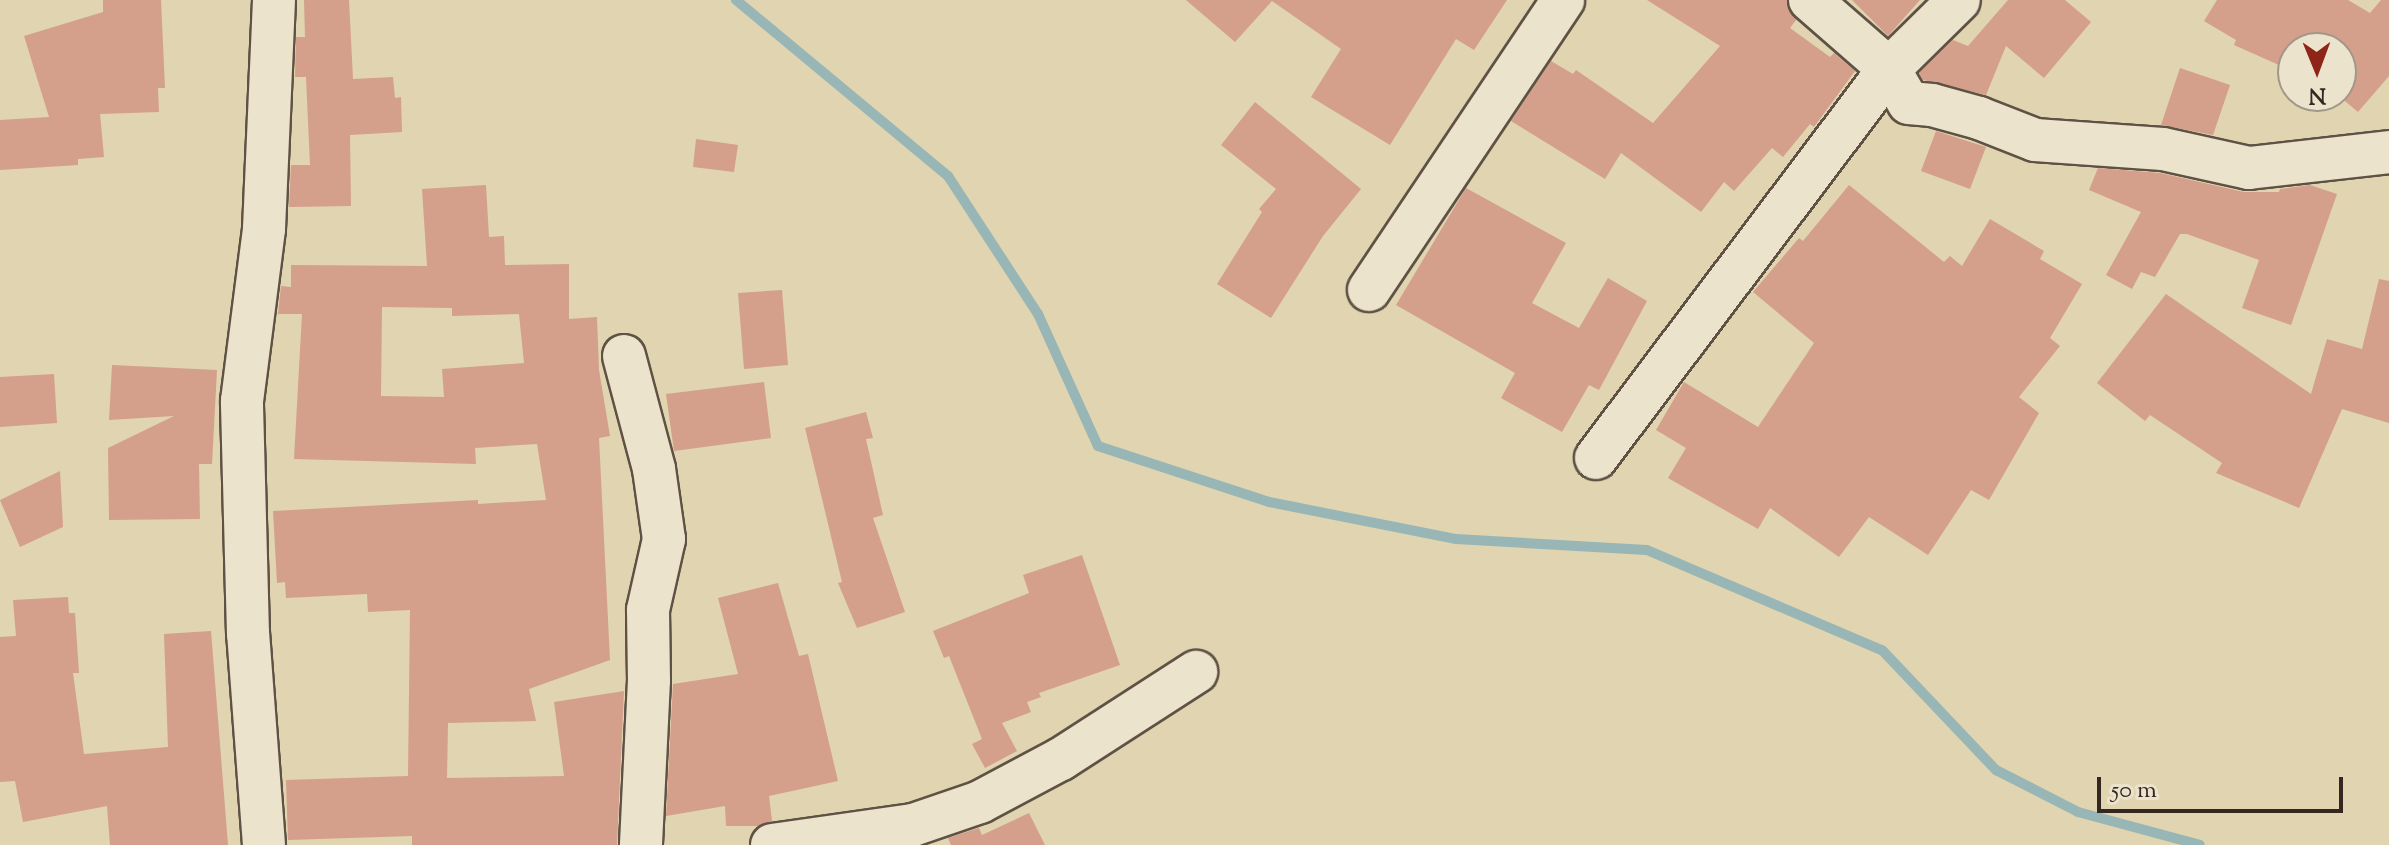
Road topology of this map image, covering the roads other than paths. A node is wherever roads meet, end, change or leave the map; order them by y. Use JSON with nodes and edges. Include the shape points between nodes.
{"nodes":[{"id":1,"x":274,"y":0,"type":"edge"},
{"id":2,"x":1563,"y":0,"type":"edge"},
{"id":3,"x":1810,"y":0,"type":"edge"},
{"id":4,"x":1959,"y":0,"type":"edge"},
{"id":5,"x":1889,"y":69,"type":"junction"},
{"id":6,"x":2389,"y":152,"type":"edge"},
{"id":7,"x":1369,"y":290,"type":"dead end"},
{"id":8,"x":624,"y":356,"type":"dead end"},
{"id":9,"x":1596,"y":458,"type":"dead end"},
{"id":10,"x":1196,"y":672,"type":"dead end"},
{"id":11,"x":264,"y":845,"type":"edge"},
{"id":12,"x":641,"y":845,"type":"edge"},
{"id":13,"x":772,"y":845,"type":"edge"}],
"edges":[{"from":1,"to":11,"type":"street","via":[[264,229],[242,401],[248,634]]},
{"from":2,"to":7,"type":"street"},
{"from":3,"to":5,"type":"street"},
{"from":4,"to":5,"type":"street"},
{"from":5,"to":6,"type":"street","via":[[1909,103],[1955,111],[2035,140],[2163,149],[2249,168]]},
{"from":5,"to":9,"type":"street"},
{"from":8,"to":12,"type":"street","via":[[654,469],[664,539],[648,610]]},
{"from":10,"to":13,"type":"street","via":[[1061,759],[980,802],[913,825]]}]}
